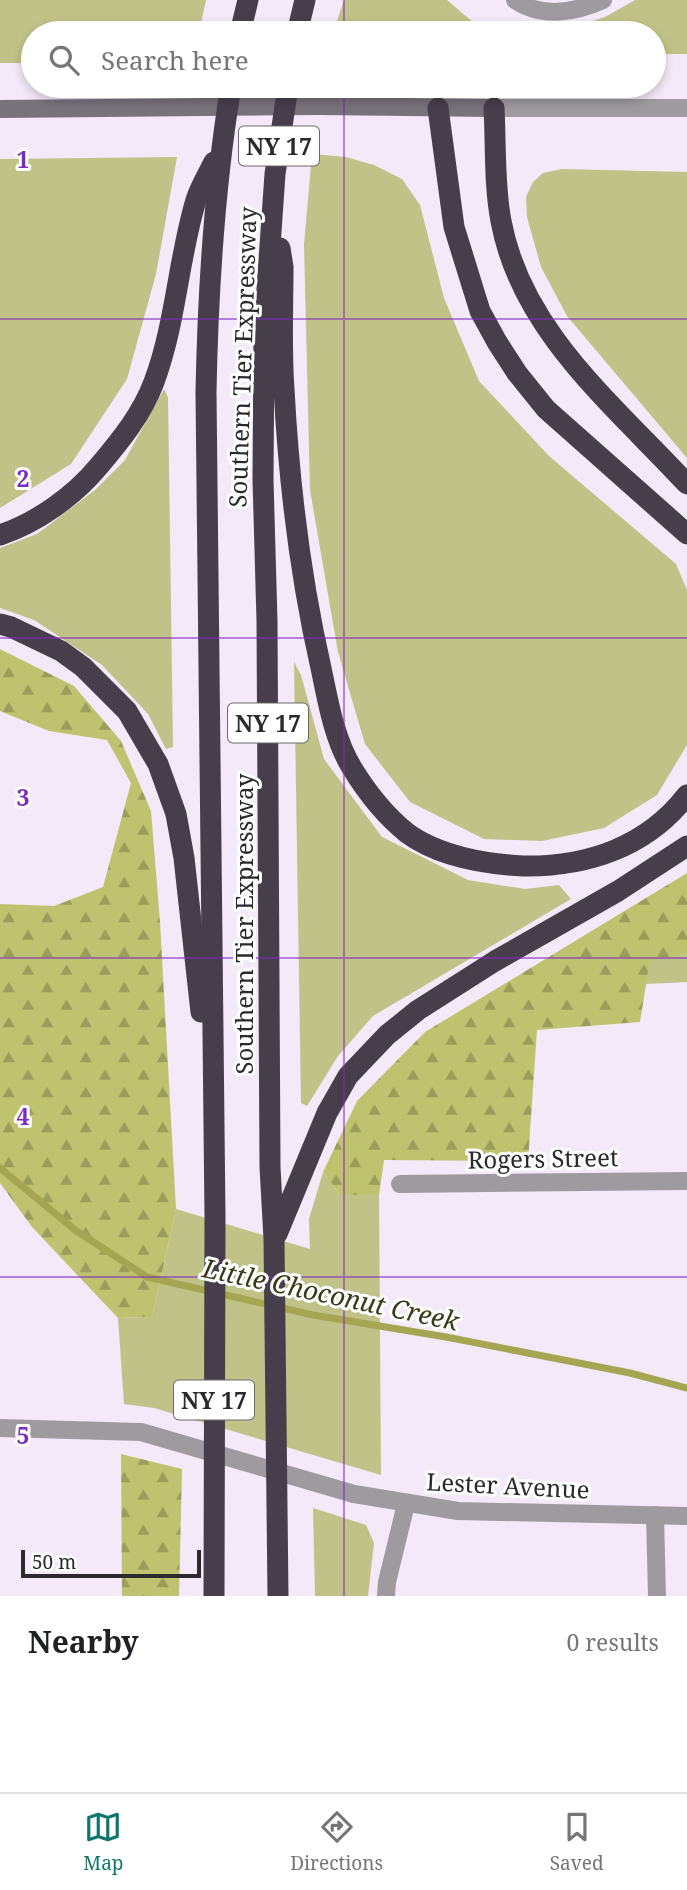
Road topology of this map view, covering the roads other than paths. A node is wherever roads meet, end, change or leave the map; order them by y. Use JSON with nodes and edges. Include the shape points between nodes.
{"nodes":[{"id":1,"x":248,"y":0,"type":"edge"},
{"id":2,"x":305,"y":0,"type":"edge"},
{"id":3,"x":515,"y":0,"type":"edge"},
{"id":4,"x":603,"y":0,"type":"edge"},
{"id":5,"x":243,"y":21,"type":"edge"},
{"id":6,"x":300,"y":21,"type":"edge"},
{"id":7,"x":229,"y":98,"type":"edge"},
{"id":8,"x":286,"y":98,"type":"edge"},
{"id":9,"x":438,"y":108,"type":"junction"},
{"id":10,"x":494,"y":108,"type":"junction"},
{"id":11,"x":0,"y":109,"type":"edge"},
{"id":12,"x":685,"y":109,"type":"edge"},
{"id":13,"x":205,"y":199,"type":"junction"},
{"id":14,"x":273,"y":207,"type":"junction"},
{"id":15,"x":687,"y":484,"type":"edge"},
{"id":16,"x":687,"y":534,"type":"edge"},
{"id":17,"x":0,"y":535,"type":"edge"},
{"id":18,"x":0,"y":624,"type":"edge"},
{"id":19,"x":687,"y":795,"type":"edge"},
{"id":20,"x":687,"y":846,"type":"edge"},
{"id":21,"x":214,"y":1133,"type":"junction"},
{"id":22,"x":687,"y":1181,"type":"edge"},
{"id":23,"x":400,"y":1184,"type":"dead end"},
{"id":24,"x":274,"y":1239,"type":"junction"},
{"id":25,"x":0,"y":1428,"type":"edge"},
{"id":26,"x":406,"y":1504,"type":"junction"},
{"id":27,"x":655,"y":1515,"type":"junction"},
{"id":28,"x":687,"y":1516,"type":"edge"},
{"id":29,"x":214,"y":1590,"type":"edge"},
{"id":30,"x":277,"y":1590,"type":"edge"},
{"id":31,"x":386,"y":1596,"type":"edge"},
{"id":32,"x":657,"y":1596,"type":"edge"}],
"edges":[{"from":1,"to":5,"type":"highway"},
{"from":2,"to":6,"type":"highway"},
{"from":3,"to":4,"type":"street","via":[[550,12],[579,10]]},
{"from":7,"to":13,"type":"highway","number":"NY 17","via":[[222,148]]},
{"from":8,"to":14,"type":"highway","name":"Southern Tier Expressway","number":"NY 17"},
{"from":9,"to":10,"type":"main road"},
{"from":9,"to":11,"type":"main road"},
{"from":9,"to":16,"type":"highway","via":[[454,227],[480,311],[491,331],[516,373],[546,409]]},
{"from":10,"to":12,"type":"street"},
{"from":10,"to":15,"type":"highway","via":[[500,220],[514,269],[556,342]]},
{"from":13,"to":17,"type":"highway","via":[[185,241],[166,343],[130,430],[61,503]]},
{"from":13,"to":21,"type":"highway","name":"Southern Tier Expressway","number":"NY 17"},
{"from":14,"to":19,"type":"highway","via":[[283,267],[284,387],[309,618],[333,721],[352,768],[385,812],[409,834],[438,850],[514,865],[585,861],[630,845]]},
{"from":14,"to":24,"type":"highway","name":"Southern Tier Expressway","number":"NY 17","via":[[264,332],[262,480]]},
{"from":18,"to":21,"type":"highway","via":[[61,651],[83,667],[127,711],[158,764],[176,814],[184,858]]},
{"from":20,"to":24,"type":"highway","via":[[495,961],[387,1035],[348,1076],[327,1112]]},
{"from":21,"to":29,"type":"highway","name":"Southern Tier Expressway","number":"NY 17"},
{"from":22,"to":23,"type":"street","name":"Rogers Street"},
{"from":24,"to":30,"type":"highway","name":"Southern Tier Expressway","number":"NY 17"},
{"from":25,"to":26,"type":"street","name":"Lester Avenue","via":[[141,1432],[354,1494]]},
{"from":26,"to":27,"type":"street","name":"Lester Avenue","via":[[458,1511]]},
{"from":26,"to":31,"type":"street"},
{"from":27,"to":28,"type":"street","name":"Lester Avenue"},
{"from":27,"to":32,"type":"street"}]}
